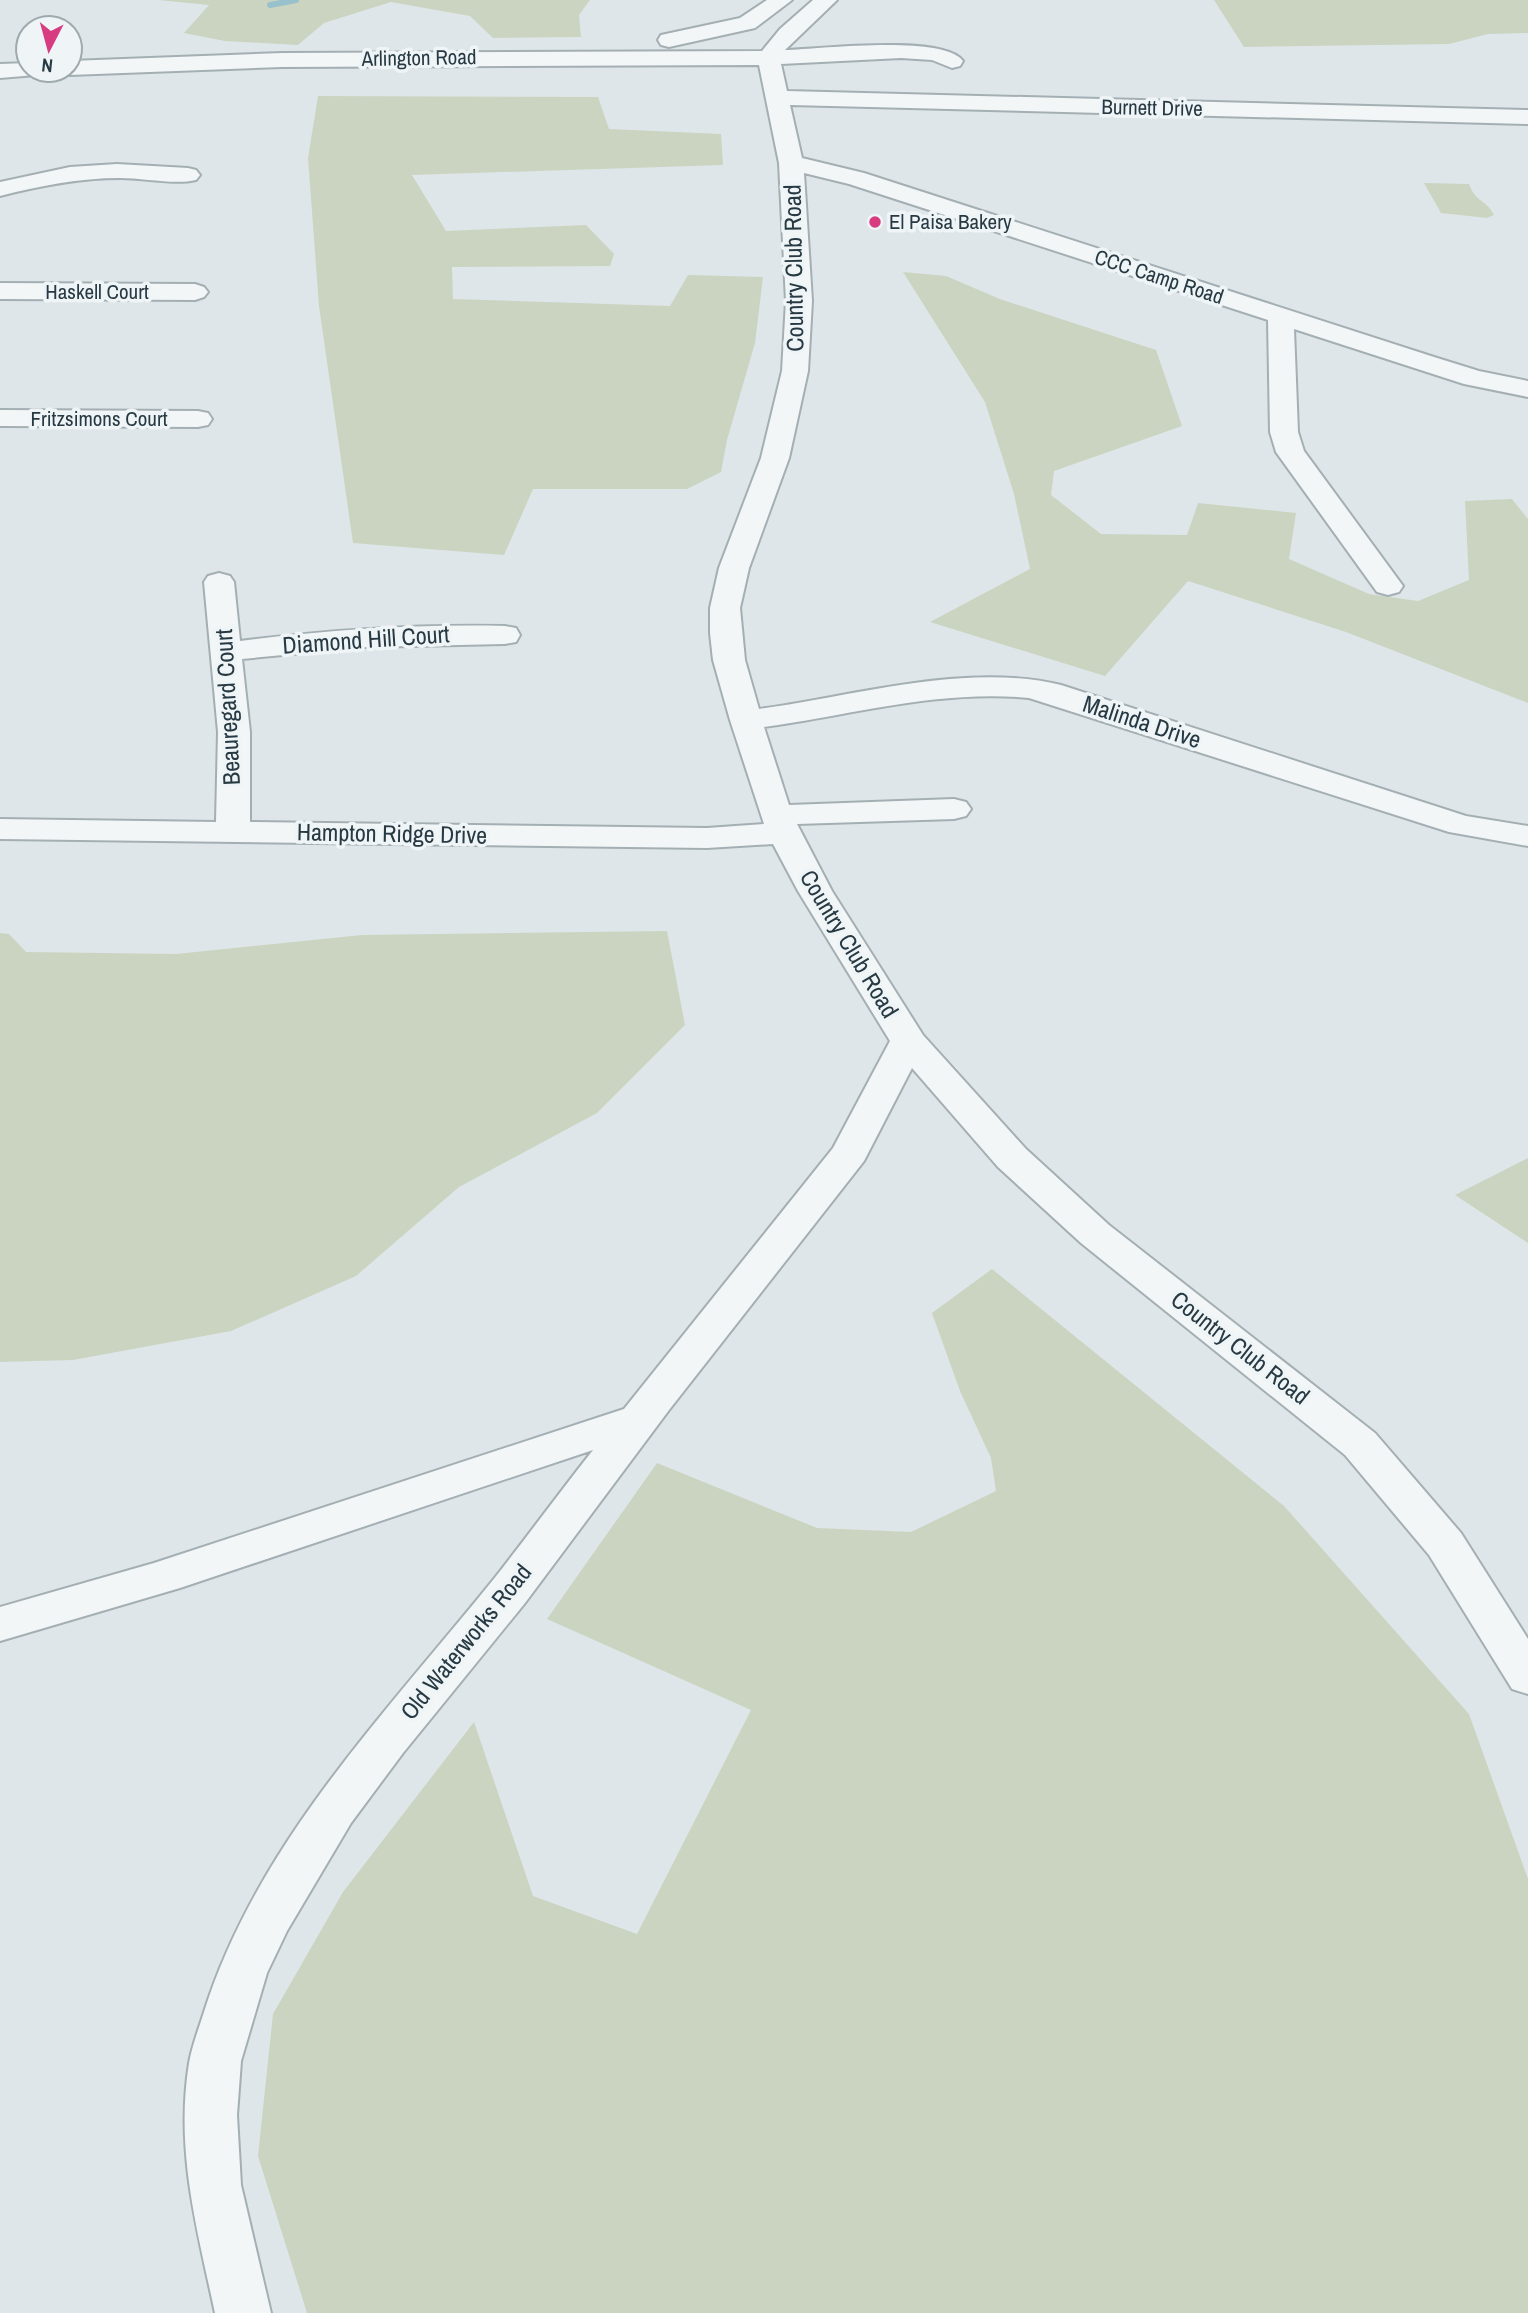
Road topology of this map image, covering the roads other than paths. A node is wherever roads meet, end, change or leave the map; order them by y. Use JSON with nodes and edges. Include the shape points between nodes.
{"nodes":[{"id":1,"x":781,"y":0,"type":"edge"},
{"id":2,"x":827,"y":0,"type":"edge"},
{"id":3,"x":655,"y":57,"type":"junction"},
{"id":4,"x":769,"y":58,"type":"junction"},
{"id":5,"x":952,"y":61,"type":"dead end"},
{"id":6,"x":84,"y":67,"type":"edge"},
{"id":7,"x":777,"y":98,"type":"junction"},
{"id":8,"x":1528,"y":117,"type":"edge"},
{"id":9,"x":791,"y":163,"type":"junction"},
{"id":10,"x":188,"y":175,"type":"dead end"},
{"id":11,"x":0,"y":189,"type":"edge"},
{"id":12,"x":0,"y":291,"type":"edge"},
{"id":13,"x":195,"y":292,"type":"dead end"},
{"id":14,"x":1281,"y":317,"type":"junction"},
{"id":15,"x":1528,"y":389,"type":"edge"},
{"id":16,"x":0,"y":418,"type":"edge"},
{"id":17,"x":198,"y":419,"type":"dead end"},
{"id":18,"x":219,"y":582,"type":"dead end"},
{"id":19,"x":1388,"y":586,"type":"dead end"},
{"id":20,"x":505,"y":635,"type":"dead end"},
{"id":21,"x":227,"y":652,"type":"junction"},
{"id":22,"x":746,"y":720,"type":"junction"},
{"id":23,"x":954,"y":809,"type":"dead end"},
{"id":24,"x":780,"y":824,"type":"junction"},
{"id":25,"x":0,"y":828,"type":"edge"},
{"id":26,"x":233,"y":832,"type":"junction"},
{"id":27,"x":1528,"y":836,"type":"edge"},
{"id":28,"x":908,"y":1041,"type":"junction"},
{"id":29,"x":640,"y":1419,"type":"junction"},
{"id":30,"x":0,"y":1625,"type":"edge"},
{"id":31,"x":1528,"y":1677,"type":"edge"},
{"id":32,"x":243,"y":2313,"type":"edge"}],
"edges":[{"from":1,"to":3,"type":"street","via":[[747,23],[671,38],[659,46]]},
{"from":2,"to":4,"type":"street","via":[[795,24]]},
{"from":3,"to":4,"type":"street","name":"Arlington Road"},
{"from":3,"to":6,"type":"street","name":"Arlington Road","via":[[282,60]]},
{"from":4,"to":5,"type":"street","name":"Arlington Road","via":[[901,51],[936,54]]},
{"from":4,"to":7,"type":"street","name":"Country Club Road"},
{"from":7,"to":8,"type":"street","name":"Burnett Drive"},
{"from":7,"to":9,"type":"street","name":"Country Club Road"},
{"from":9,"to":14,"type":"street","name":"CCC Camp Road","via":[[856,178]]},
{"from":9,"to":22,"type":"street","name":"Country Club Road","via":[[799,301],[795,371],[775,458],[734,568],[725,608],[729,660]]},
{"from":10,"to":11,"type":"street","via":[[103,170]]},
{"from":12,"to":13,"type":"street","name":"Haskell Court"},
{"from":14,"to":15,"type":"street","name":"CCC Camp Road","via":[[1474,378]]},
{"from":14,"to":19,"type":"street","via":[[1284,432],[1290,452]]},
{"from":16,"to":17,"type":"street","name":"Fritzsimons Court"},
{"from":18,"to":21,"type":"street","name":"Beauregard Court"},
{"from":20,"to":21,"type":"street","name":"Diamond Hill Court","via":[[359,637]]},
{"from":21,"to":26,"type":"street","name":"Beauregard Court","via":[[234,732]]},
{"from":22,"to":24,"type":"street","name":"Country Club Road"},
{"from":22,"to":27,"type":"street","name":"Malinda Drive","via":[[953,687],[1022,685],[1461,825]]},
{"from":23,"to":24,"type":"street","name":"Hampton Ridge Drive"},
{"from":24,"to":26,"type":"street","name":"Hampton Ridge Drive","via":[[707,838]]},
{"from":24,"to":28,"type":"street","name":"Country Club Road","via":[[815,891]]},
{"from":25,"to":26,"type":"street","name":"Hampton Ridge Drive"},
{"from":28,"to":29,"type":"street","name":"Old Waterworks Road","via":[[850,1152]]},
{"from":28,"to":31,"type":"street","name":"Country Club Road","via":[[1012,1158],[1094,1234],[1360,1444],[1445,1544]]},
{"from":29,"to":30,"type":"street","via":[[164,1576]]},
{"from":29,"to":32,"type":"street","name":"Old Waterworks Road","via":[[334,1810],[267,1921],[242,1973],[215,2061],[211,2115],[215,2185]]}]}
